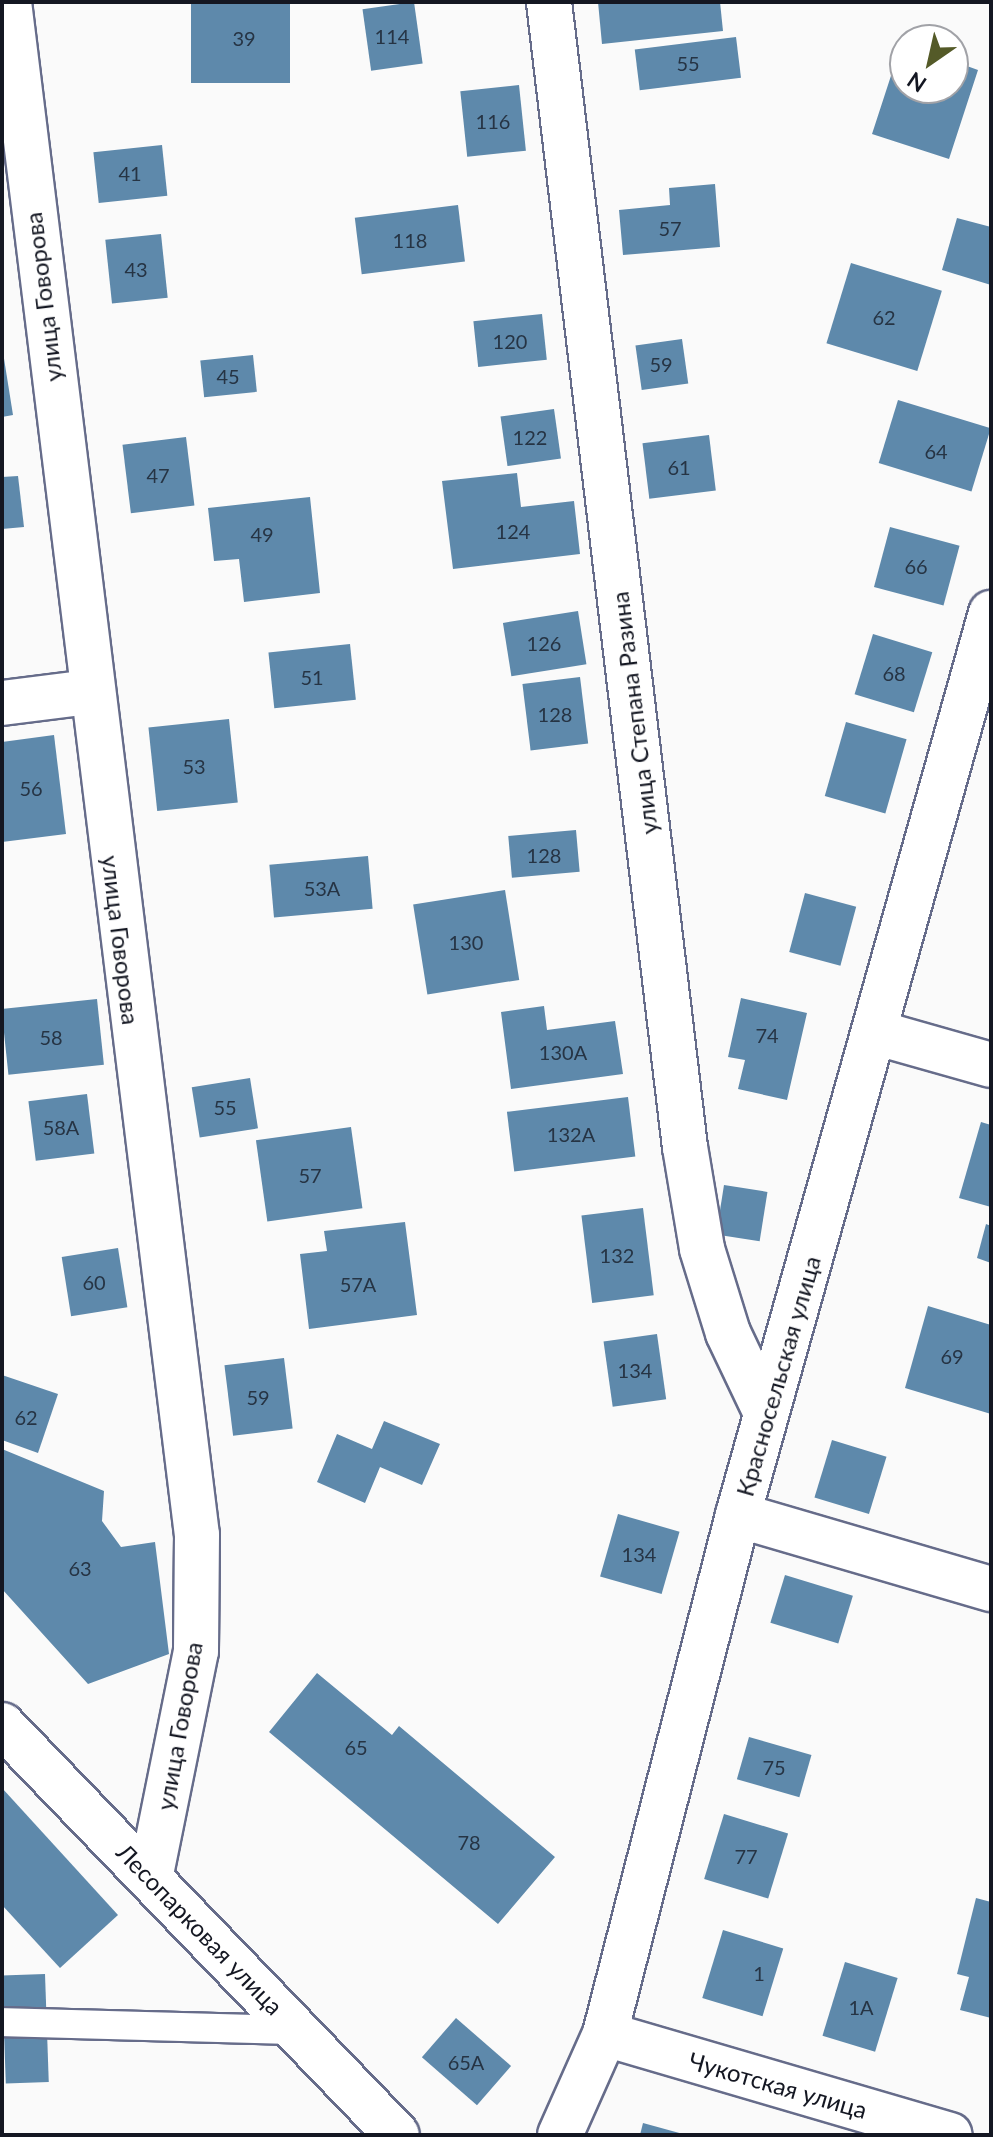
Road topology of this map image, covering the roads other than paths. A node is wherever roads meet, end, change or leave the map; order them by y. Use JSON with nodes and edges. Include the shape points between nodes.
{"nodes":[{"id":1,"x":9,"y":2,"type":"edge"},
{"id":2,"x":549,"y":2,"type":"edge"},
{"id":3,"x":991,"y":613,"type":"edge"},
{"id":4,"x":89,"y":692,"type":"junction"},
{"id":5,"x":2,"y":703,"type":"edge"},
{"id":6,"x":878,"y":1033,"type":"junction"},
{"id":7,"x":991,"y":1065,"type":"edge"},
{"id":8,"x":766,"y":1413,"type":"junction"},
{"id":9,"x":738,"y":1515,"type":"junction"},
{"id":10,"x":991,"y":1589,"type":"edge"},
{"id":11,"x":2,"y":1725,"type":"edge"},
{"id":12,"x":151,"y":1875,"type":"junction"},
{"id":13,"x":2,"y":2022,"type":"edge"},
{"id":14,"x":296,"y":2030,"type":"junction"},
{"id":15,"x":605,"y":2034,"type":"junction"},
{"id":16,"x":397,"y":2135,"type":"edge"},
{"id":17,"x":560,"y":2135,"type":"edge"},
{"id":18,"x":950,"y":2135,"type":"edge"}],
"edges":[{"from":1,"to":4,"type":"street","name":"улица Говорова"},
{"from":2,"to":8,"type":"street","name":"улица Степана Разина","via":[[685,1147],[702,1249],[728,1333]]},
{"from":3,"to":6,"type":"street","name":"Красносельская улица"},
{"from":4,"to":5,"type":"street"},
{"from":4,"to":12,"type":"street","name":"улица Говорова","via":[[197,1535],[196,1651]]},
{"from":6,"to":7,"type":"street"},
{"from":6,"to":8,"type":"street","name":"Красносельская улица"},
{"from":8,"to":9,"type":"street","name":"Красносельская улица"},
{"from":9,"to":10,"type":"street"},
{"from":9,"to":15,"type":"street","name":"Красносельская улица"},
{"from":11,"to":12,"type":"street","name":"Лесопарковая улица"},
{"from":12,"to":14,"type":"street","name":"Лесопарковая улица"},
{"from":13,"to":14,"type":"lane"},
{"from":14,"to":16,"type":"street","name":"Лесопарковая улица"},
{"from":15,"to":17,"type":"street","name":"Красносельская улица"},
{"from":15,"to":18,"type":"street","name":"Чукотская улица"}]}
